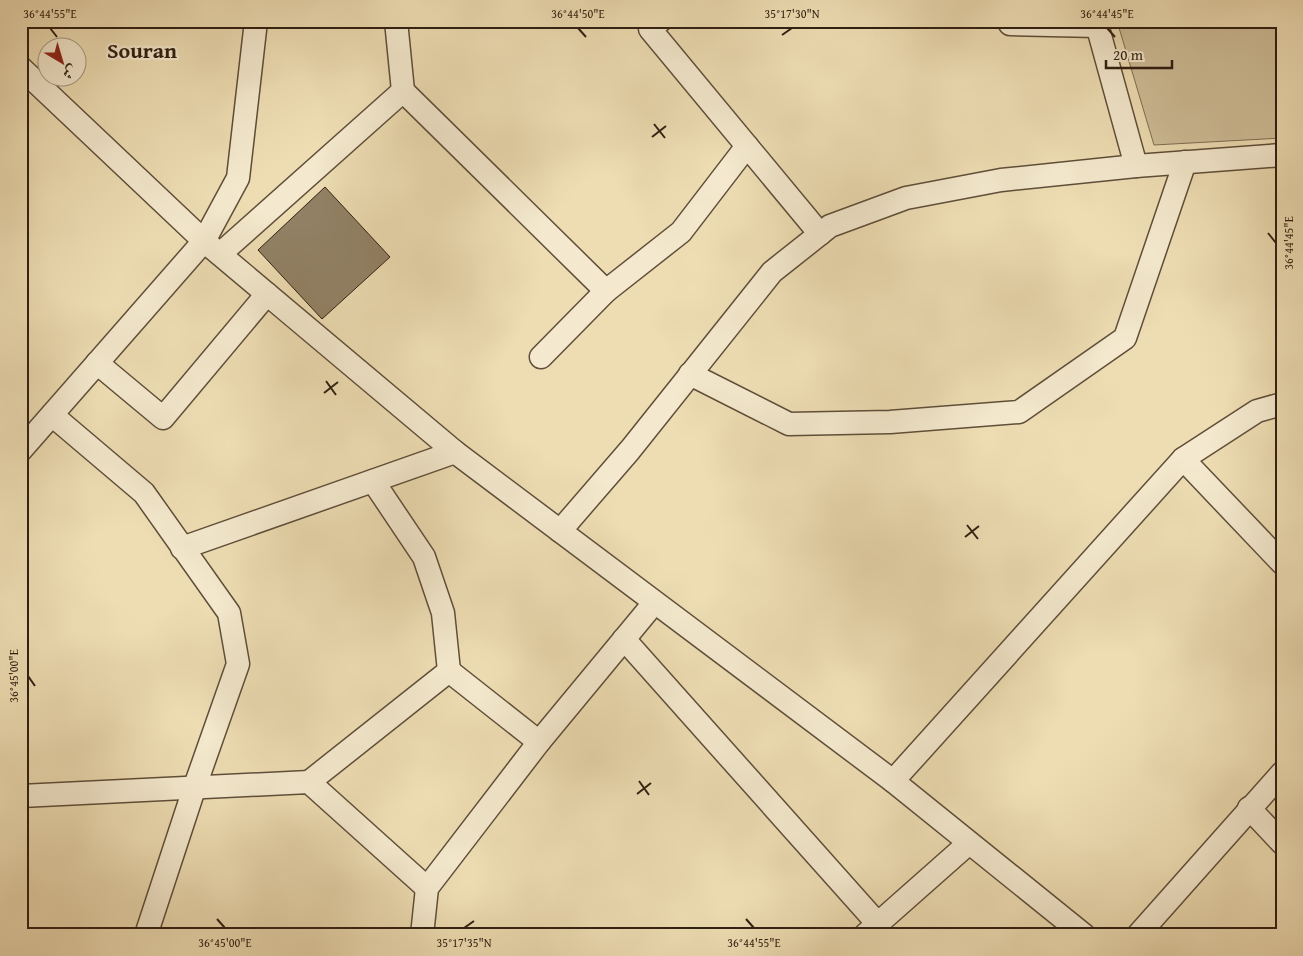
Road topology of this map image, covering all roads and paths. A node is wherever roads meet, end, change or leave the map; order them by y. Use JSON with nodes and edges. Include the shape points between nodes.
{"nodes":[{"id":1,"x":256,"y":21,"type":"edge"},
{"id":2,"x":396,"y":21,"type":"edge"},
{"id":3,"x":660,"y":21,"type":"edge"},
{"id":4,"x":1008,"y":21,"type":"edge"},
{"id":5,"x":1096,"y":24,"type":"edge"},
{"id":6,"x":23,"y":72,"type":"edge"},
{"id":7,"x":403,"y":91,"type":"junction"},
{"id":8,"x":747,"y":146,"type":"junction"},
{"id":9,"x":1282,"y":155,"type":"edge"},
{"id":10,"x":1185,"y":162,"type":"junction"},
{"id":11,"x":1136,"y":166,"type":"junction"},
{"id":12,"x":820,"y":234,"type":"junction"},
{"id":13,"x":212,"y":248,"type":"junction"},
{"id":14,"x":606,"y":291,"type":"junction"},
{"id":15,"x":266,"y":294,"type":"junction"},
{"id":16,"x":541,"y":357,"type":"dead end"},
{"id":17,"x":97,"y":363,"type":"junction"},
{"id":18,"x":690,"y":374,"type":"junction"},
{"id":19,"x":1282,"y":404,"type":"edge"},
{"id":20,"x":52,"y":415,"type":"junction"},
{"id":21,"x":21,"y":450,"type":"edge"},
{"id":22,"x":455,"y":452,"type":"junction"},
{"id":23,"x":1183,"y":459,"type":"junction"},
{"id":24,"x":373,"y":481,"type":"junction"},
{"id":25,"x":560,"y":531,"type":"junction"},
{"id":26,"x":182,"y":548,"type":"junction"},
{"id":27,"x":1282,"y":563,"type":"edge"},
{"id":28,"x":654,"y":603,"type":"junction"},
{"id":29,"x":624,"y":639,"type":"junction"},
{"id":30,"x":449,"y":672,"type":"junction"},
{"id":31,"x":539,"y":742,"type":"junction"},
{"id":32,"x":1282,"y":773,"type":"edge"},
{"id":33,"x":893,"y":781,"type":"junction"},
{"id":34,"x":309,"y":782,"type":"junction"},
{"id":35,"x":194,"y":789,"type":"junction"},
{"id":36,"x":21,"y":796,"type":"edge"},
{"id":37,"x":1249,"y":808,"type":"junction"},
{"id":38,"x":969,"y":843,"type":"junction"},
{"id":39,"x":1282,"y":843,"type":"edge"},
{"id":40,"x":427,"y":888,"type":"junction"},
{"id":41,"x":872,"y":929,"type":"edge"},
{"id":42,"x":146,"y":935,"type":"edge"},
{"id":43,"x":422,"y":935,"type":"edge"},
{"id":44,"x":1084,"y":935,"type":"edge"},
{"id":45,"x":1138,"y":935,"type":"edge"}],
"edges":[{"from":1,"to":13,"type":"street","via":[[238,178]]},
{"from":2,"to":7,"type":"street"},
{"from":3,"to":8,"type":"street","via":[[650,29]]},
{"from":4,"to":5,"type":"street","via":[[1010,24]]},
{"from":5,"to":11,"type":"street"},
{"from":6,"to":13,"type":"street"},
{"from":7,"to":13,"type":"street"},
{"from":7,"to":14,"type":"street"},
{"from":8,"to":12,"type":"street"},
{"from":8,"to":14,"type":"street","via":[[681,232]]},
{"from":9,"to":10,"type":"street"},
{"from":10,"to":11,"type":"street"},
{"from":10,"to":18,"type":"street","via":[[1124,338],[1019,412],[890,422],[789,424]]},
{"from":11,"to":12,"type":"street","via":[[1001,180],[906,198],[830,226]]},
{"from":12,"to":18,"type":"street","via":[[772,272]]},
{"from":13,"to":15,"type":"street"},
{"from":13,"to":17,"type":"street"},
{"from":14,"to":16,"type":"street"},
{"from":15,"to":17,"type":"street","via":[[163,418]]},
{"from":15,"to":22,"type":"street"},
{"from":17,"to":20,"type":"street"},
{"from":18,"to":25,"type":"street"},
{"from":19,"to":23,"type":"street","via":[[1257,411]]},
{"from":20,"to":21,"type":"street"},
{"from":20,"to":26,"type":"street","via":[[144,493]]},
{"from":22,"to":24,"type":"street"},
{"from":22,"to":25,"type":"street"},
{"from":23,"to":27,"type":"street"},
{"from":23,"to":33,"type":"street"},
{"from":24,"to":26,"type":"street"},
{"from":24,"to":30,"type":"street","via":[[424,557],[444,612]]},
{"from":25,"to":28,"type":"street"},
{"from":26,"to":35,"type":"street","via":[[229,613],[238,664]]},
{"from":28,"to":29,"type":"street"},
{"from":28,"to":33,"type":"street"},
{"from":29,"to":31,"type":"street"},
{"from":29,"to":41,"type":"street"},
{"from":30,"to":31,"type":"street"},
{"from":30,"to":34,"type":"street"},
{"from":31,"to":40,"type":"street"},
{"from":32,"to":37,"type":"street"},
{"from":33,"to":38,"type":"street"},
{"from":34,"to":35,"type":"street"},
{"from":34,"to":40,"type":"street"},
{"from":35,"to":36,"type":"street"},
{"from":35,"to":42,"type":"street"},
{"from":37,"to":39,"type":"street"},
{"from":37,"to":45,"type":"street"},
{"from":38,"to":41,"type":"street"},
{"from":38,"to":44,"type":"street"},
{"from":40,"to":43,"type":"street"}]}
